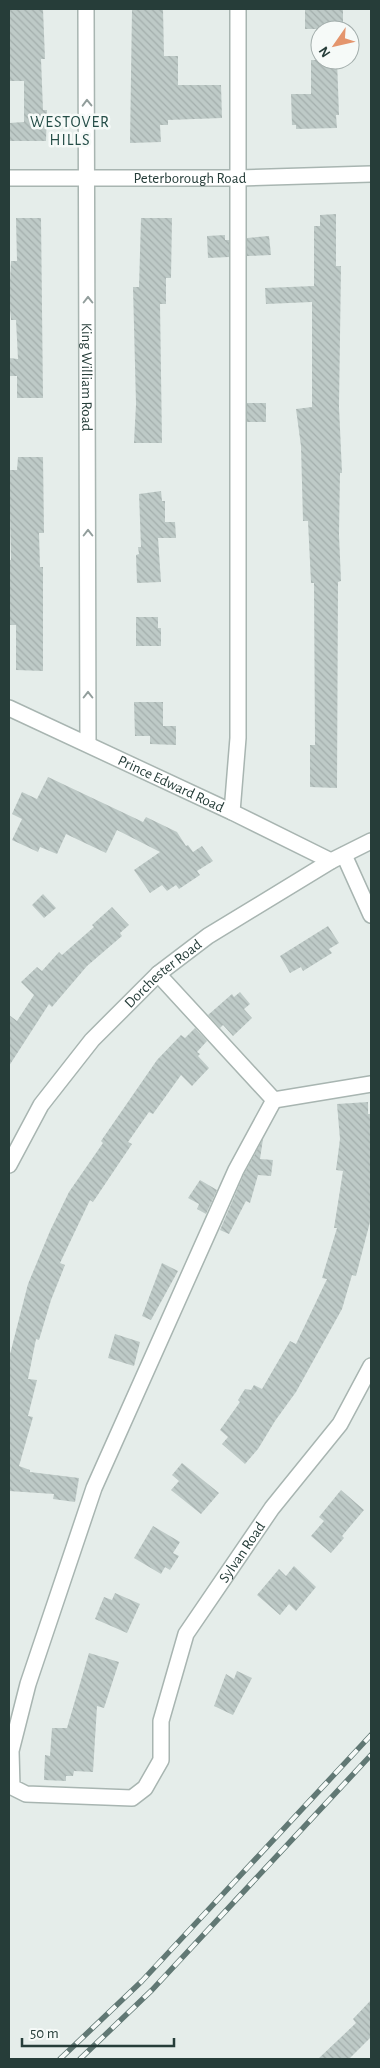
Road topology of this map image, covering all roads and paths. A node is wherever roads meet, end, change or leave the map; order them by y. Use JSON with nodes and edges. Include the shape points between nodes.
{"nodes":[{"id":1,"x":86,"y":9,"type":"edge"},
{"id":2,"x":238,"y":9,"type":"edge"},
{"id":3,"x":371,"y":174,"type":"edge"},
{"id":4,"x":88,"y":177,"type":"junction"},
{"id":5,"x":9,"y":178,"type":"edge"},
{"id":6,"x":239,"y":178,"type":"junction"},
{"id":7,"x":9,"y":708,"type":"edge"},
{"id":8,"x":88,"y":744,"type":"junction"},
{"id":9,"x":232,"y":812,"type":"junction"},
{"id":10,"x":371,"y":841,"type":"edge"},
{"id":11,"x":337,"y":858,"type":"junction"},
{"id":12,"x":371,"y":915,"type":"edge"},
{"id":13,"x":158,"y":974,"type":"junction"},
{"id":14,"x":371,"y":1084,"type":"edge"},
{"id":15,"x":274,"y":1100,"type":"junction"},
{"id":16,"x":9,"y":1165,"type":"edge"},
{"id":17,"x":371,"y":1366,"type":"edge"}],
"edges":[{"from":4,"to":1,"type":"street","name":"King William Road","one_way":true},
{"from":2,"to":6,"type":"street"},
{"from":3,"to":6,"type":"street","name":"Peterborough Road"},
{"from":4,"to":5,"type":"street","name":"Peterborough Road"},
{"from":4,"to":6,"type":"street","name":"Peterborough Road"},
{"from":8,"to":4,"type":"street","name":"King William Road","one_way":true},
{"from":6,"to":9,"type":"street","via":[[238,738]]},
{"from":7,"to":8,"type":"street","name":"Prince Edward Road"},
{"from":8,"to":9,"type":"street","name":"Prince Edward Road"},
{"from":9,"to":11,"type":"street","name":"Prince Edward Road"},
{"from":10,"to":11,"type":"street","name":"Dorchester Road"},
{"from":11,"to":12,"type":"street"},
{"from":11,"to":13,"type":"street","name":"Dorchester Road","via":[[208,936]]},
{"from":13,"to":15,"type":"street"},
{"from":13,"to":16,"type":"street","name":"Dorchester Road","via":[[92,1040],[41,1105]]},
{"from":14,"to":15,"type":"street"},
{"from":15,"to":17,"type":"street","name":"Sylvan Road","via":[[236,1170],[94,1488],[28,1684],[11,1751],[12,1787],[26,1794],[132,1798],[145,1788],[161,1760],[161,1722],[186,1634],[272,1508],[340,1424]]}]}
